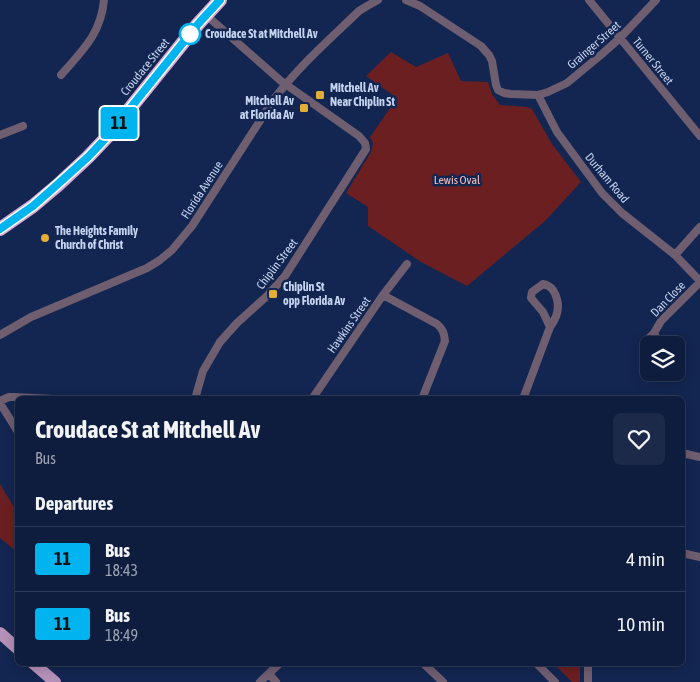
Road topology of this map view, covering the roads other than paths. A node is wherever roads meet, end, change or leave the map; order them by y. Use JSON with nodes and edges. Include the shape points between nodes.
{"nodes":[{"id":1,"x":104,"y":0,"type":"edge"},
{"id":2,"x":378,"y":0,"type":"edge"},
{"id":3,"x":406,"y":0,"type":"edge"},
{"id":4,"x":589,"y":0,"type":"edge"},
{"id":5,"x":656,"y":0,"type":"edge"},
{"id":6,"x":218,"y":1,"type":"edge"},
{"id":7,"x":206,"y":15,"type":"junction"},
{"id":8,"x":620,"y":38,"type":"junction"},
{"id":9,"x":61,"y":75,"type":"dead end"},
{"id":10,"x":285,"y":85,"type":"junction"},
{"id":11,"x":538,"y":95,"type":"junction"},
{"id":12,"x":23,"y":126,"type":"dead end"},
{"id":13,"x":0,"y":134,"type":"edge"},
{"id":14,"x":700,"y":136,"type":"edge"},
{"id":15,"x":700,"y":227,"type":"edge"},
{"id":16,"x":0,"y":229,"type":"edge"},
{"id":17,"x":675,"y":255,"type":"junction"},
{"id":18,"x":407,"y":264,"type":"dead end"},
{"id":19,"x":700,"y":281,"type":"edge"},
{"id":20,"x":383,"y":295,"type":"junction"},
{"id":21,"x":550,"y":327,"type":"junction"},
{"id":22,"x":654,"y":333,"type":"junction"},
{"id":23,"x":0,"y":335,"type":"edge"},
{"id":24,"x":651,"y":336,"type":"edge"},
{"id":25,"x":656,"y":336,"type":"edge"},
{"id":26,"x":196,"y":396,"type":"edge"},
{"id":27,"x":314,"y":396,"type":"edge"},
{"id":28,"x":423,"y":396,"type":"edge"},
{"id":29,"x":523,"y":396,"type":"edge"},
{"id":30,"x":15,"y":397,"type":"edge"},
{"id":31,"x":0,"y":402,"type":"edge"},
{"id":32,"x":15,"y":427,"type":"edge"},
{"id":33,"x":685,"y":454,"type":"edge"},
{"id":34,"x":700,"y":457,"type":"edge"},
{"id":35,"x":685,"y":554,"type":"edge"},
{"id":36,"x":700,"y":557,"type":"edge"},
{"id":37,"x":0,"y":634,"type":"edge"},
{"id":38,"x":15,"y":646,"type":"edge"},
{"id":39,"x":36,"y":666,"type":"edge"},
{"id":40,"x":276,"y":666,"type":"edge"},
{"id":41,"x":426,"y":666,"type":"edge"},
{"id":42,"x":539,"y":666,"type":"edge"},
{"id":43,"x":588,"y":666,"type":"edge"},
{"id":44,"x":264,"y":679,"type":"edge"},
{"id":45,"x":55,"y":682,"type":"edge"},
{"id":46,"x":276,"y":682,"type":"edge"},
{"id":47,"x":443,"y":682,"type":"edge"},
{"id":48,"x":555,"y":682,"type":"edge"},
{"id":49,"x":588,"y":682,"type":"edge"}],
"edges":[{"from":1,"to":9,"type":"street","via":[[93,37]]},
{"from":2,"to":10,"type":"street","name":"Florida Avenue","via":[[359,12]]},
{"from":3,"to":11,"type":"street","via":[[486,50],[492,61],[498,90]]},
{"from":4,"to":8,"type":"street","name":"Turner Street"},
{"from":5,"to":8,"type":"street","name":"Grainger Street"},
{"from":6,"to":7,"type":"highway","name":"Croudace Street"},
{"from":7,"to":10,"type":"street"},
{"from":7,"to":16,"type":"highway","name":"Croudace Street","via":[[88,157],[33,206]]},
{"from":8,"to":11,"type":"street","name":"Grainger Street","via":[[568,83]]},
{"from":8,"to":14,"type":"street","name":"Turner Street"},
{"from":10,"to":23,"type":"street","name":"Florida Avenue","via":[[192,226],[166,255],[152,266],[31,317]]},
{"from":10,"to":26,"type":"street","name":"Chiplin Street","via":[[359,136],[366,149],[281,281],[220,342],[203,371]]},
{"from":11,"to":17,"type":"street","name":"Durham Road","via":[[557,132],[602,193]]},
{"from":12,"to":13,"type":"street"},
{"from":15,"to":17,"type":"street"},
{"from":17,"to":19,"type":"street","name":"Durham Road"},
{"from":18,"to":20,"type":"street","name":"Hawkins Street"},
{"from":19,"to":22,"type":"street","name":"Dan Close","via":[[661,321]]},
{"from":20,"to":27,"type":"street","name":"Hawkins Street"},
{"from":20,"to":28,"type":"street","via":[[442,328],[445,341]]},
{"from":21,"to":21,"type":"street","via":[[558,313],[558,301],[550,286],[543,284],[532,292],[531,298]]},
{"from":21,"to":29,"type":"street"},
{"from":22,"to":24,"type":"street","name":"Dan Close"},
{"from":22,"to":25,"type":"street","name":"Dan Close"},
{"from":30,"to":31,"type":"street"},
{"from":31,"to":32,"type":"street"},
{"from":33,"to":34,"type":"street"},
{"from":35,"to":36,"type":"street"},
{"from":37,"to":38,"type":"main road"},
{"from":39,"to":45,"type":"main road"},
{"from":40,"to":44,"type":"street"},
{"from":41,"to":47,"type":"street"},
{"from":42,"to":48,"type":"street"},
{"from":43,"to":49,"type":"street"},
{"from":44,"to":46,"type":"street"}]}
